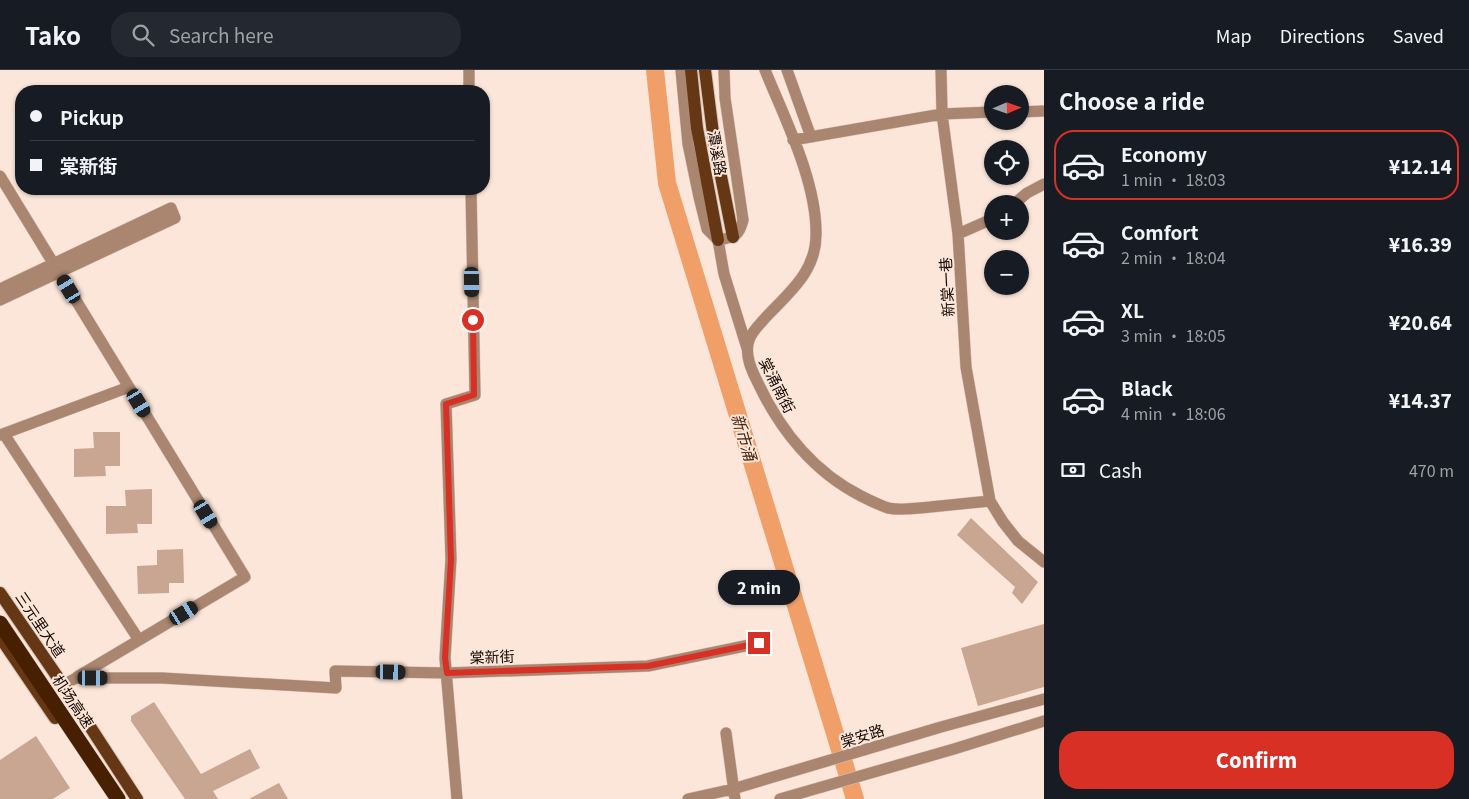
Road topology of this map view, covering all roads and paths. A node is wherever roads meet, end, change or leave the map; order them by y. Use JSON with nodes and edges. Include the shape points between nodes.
{"nodes":[{"id":1,"x":468,"y":70,"type":"edge"},
{"id":2,"x":682,"y":70,"type":"edge"},
{"id":3,"x":691,"y":70,"type":"edge"},
{"id":4,"x":705,"y":70,"type":"edge"},
{"id":5,"x":724,"y":70,"type":"edge"},
{"id":6,"x":765,"y":70,"type":"edge"},
{"id":7,"x":787,"y":70,"type":"edge"},
{"id":8,"x":941,"y":70,"type":"edge"},
{"id":9,"x":469,"y":85,"type":"edge"},
{"id":10,"x":1044,"y":111,"type":"edge"},
{"id":11,"x":984,"y":112,"type":"edge"},
{"id":12,"x":1029,"y":112,"type":"edge"},
{"id":13,"x":942,"y":114,"type":"junction"},
{"id":14,"x":811,"y":136,"type":"junction"},
{"id":15,"x":793,"y":140,"type":"junction"},
{"id":16,"x":0,"y":176,"type":"edge"},
{"id":17,"x":1044,"y":184,"type":"edge"},
{"id":18,"x":471,"y":195,"type":"edge"},
{"id":19,"x":1025,"y":195,"type":"edge"},
{"id":20,"x":984,"y":224,"type":"edge"},
{"id":21,"x":958,"y":234,"type":"junction"},
{"id":22,"x":733,"y":237,"type":"junction"},
{"id":23,"x":718,"y":240,"type":"junction"},
{"id":24,"x":56,"y":268,"type":"junction"},
{"id":25,"x":0,"y":289,"type":"edge"},
{"id":26,"x":0,"y":300,"type":"edge"},
{"id":27,"x":747,"y":350,"type":"junction"},
{"id":28,"x":129,"y":387,"type":"junction"},
{"id":29,"x":2,"y":435,"type":"edge"},
{"id":30,"x":990,"y":501,"type":"junction"},
{"id":31,"x":1044,"y":562,"type":"edge"},
{"id":32,"x":0,"y":593,"type":"edge"},
{"id":33,"x":0,"y":623,"type":"edge"},
{"id":34,"x":0,"y":637,"type":"edge"},
{"id":35,"x":139,"y":640,"type":"junction"},
{"id":36,"x":759,"y":643,"type":"dead end"},
{"id":37,"x":447,"y":673,"type":"junction"},
{"id":38,"x":76,"y":678,"type":"junction"},
{"id":39,"x":63,"y":685,"type":"junction"},
{"id":40,"x":1044,"y":699,"type":"edge"},
{"id":41,"x":1044,"y":721,"type":"edge"},
{"id":42,"x":726,"y":733,"type":"dead end"},
{"id":43,"x":734,"y":794,"type":"edge"},
{"id":44,"x":109,"y":799,"type":"edge"},
{"id":45,"x":118,"y":799,"type":"edge"},
{"id":46,"x":137,"y":799,"type":"edge"},
{"id":47,"x":457,"y":799,"type":"edge"},
{"id":48,"x":688,"y":799,"type":"edge"},
{"id":49,"x":780,"y":799,"type":"edge"}],
"edges":[{"from":1,"to":9,"type":"street"},
{"from":2,"to":23,"type":"street","via":[[688,144],[699,197],[707,229]]},
{"from":3,"to":23,"type":"main road","name":"潭溪路","via":[[697,128]]},
{"from":4,"to":22,"type":"main road","name":"潭溪路","via":[[714,141]]},
{"from":5,"to":22,"type":"street","via":[[725,98],[743,220],[741,231]]},
{"from":6,"to":15,"type":"street","name":"棠涌南街"},
{"from":7,"to":14,"type":"street"},
{"from":8,"to":13,"type":"street","name":"新棠一巷"},
{"from":10,"to":12,"type":"street"},
{"from":11,"to":13,"type":"street"},
{"from":13,"to":14,"type":"street"},
{"from":13,"to":21,"type":"street","name":"新棠一巷"},
{"from":14,"to":15,"type":"street"},
{"from":15,"to":27,"type":"street","name":"棠涌南街","via":[[814,209],[816,235],[813,258],[799,282],[751,334]]},
{"from":16,"to":24,"type":"street"},
{"from":17,"to":19,"type":"street"},
{"from":18,"to":37,"type":"street","via":[[474,395],[446,404],[451,560],[445,658]]},
{"from":20,"to":21,"type":"street"},
{"from":21,"to":30,"type":"street","name":"新棠一巷","via":[[966,367]]},
{"from":22,"to":23,"type":"street"},
{"from":23,"to":27,"type":"street","via":[[724,274]]},
{"from":24,"to":24,"type":"street","via":[[175,218],[171,208]]},
{"from":24,"to":25,"type":"street"},
{"from":24,"to":26,"type":"street"},
{"from":24,"to":28,"type":"street"},
{"from":27,"to":30,"type":"street","name":"棠涌南街","via":[[755,378],[785,431],[810,459],[850,490],[896,509]]},
{"from":28,"to":29,"type":"street"},
{"from":28,"to":35,"type":"street","via":[[245,577]]},
{"from":29,"to":35,"type":"street"},
{"from":30,"to":31,"type":"street","via":[[1018,541]]},
{"from":32,"to":39,"type":"main road","name":"三元里大道"},
{"from":33,"to":45,"type":"highway","name":"机场高速"},
{"from":34,"to":44,"type":"main road"},
{"from":35,"to":38,"type":"street"},
{"from":36,"to":37,"type":"street","name":"棠新街","via":[[648,666]]},
{"from":37,"to":38,"type":"street","name":"棠新街","via":[[334,671],[336,688],[162,678]]},
{"from":37,"to":47,"type":"street"},
{"from":38,"to":39,"type":"street","name":"棠新街"},
{"from":39,"to":46,"type":"main road","name":"三元里大道"},
{"from":40,"to":43,"type":"street","name":"棠安路","via":[[815,764]]},
{"from":41,"to":49,"type":"street"},
{"from":42,"to":43,"type":"street"},
{"from":43,"to":48,"type":"street","name":"棠安路"}]}
